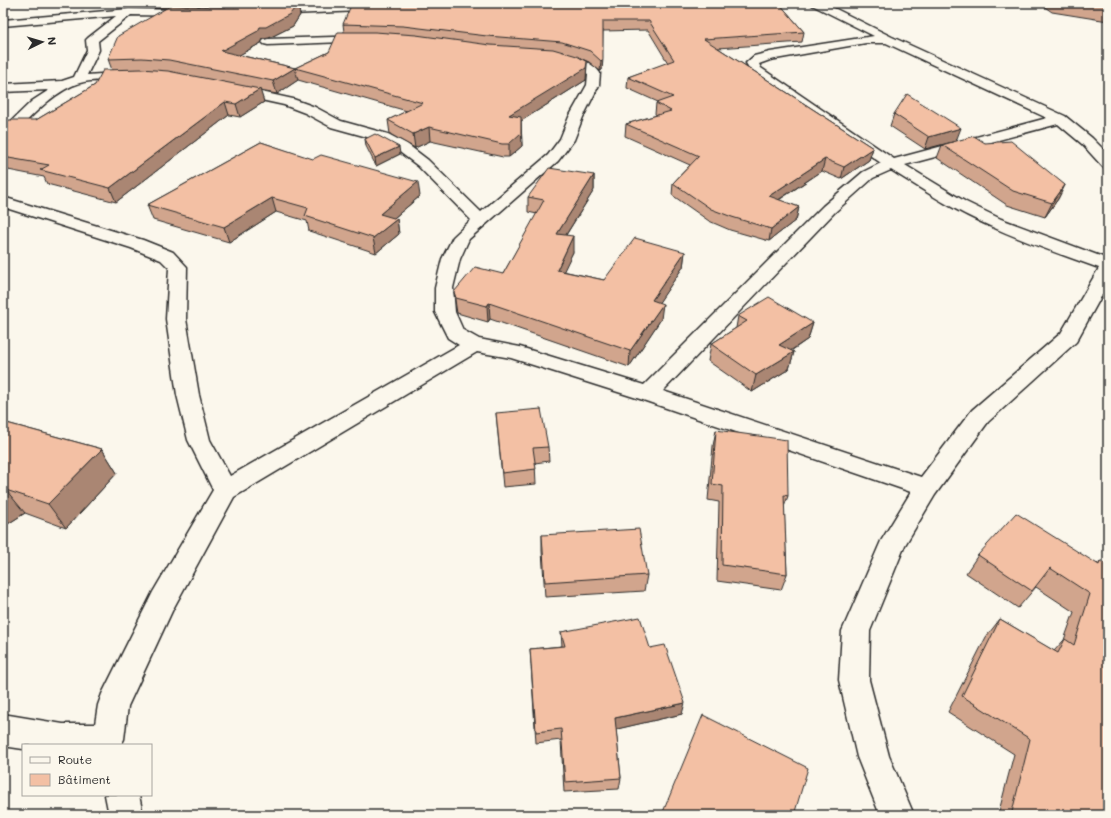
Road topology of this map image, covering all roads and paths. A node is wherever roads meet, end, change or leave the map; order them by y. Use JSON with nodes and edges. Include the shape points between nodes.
{"nodes":[{"id":1,"x":143,"y":3,"type":"edge"},
{"id":2,"x":816,"y":3,"type":"edge"},
{"id":3,"x":388,"y":8,"type":"edge"},
{"id":4,"x":129,"y":12,"type":"junction"},
{"id":5,"x":260,"y":12,"type":"edge"},
{"id":6,"x":199,"y":13,"type":"edge"},
{"id":7,"x":3,"y":23,"type":"edge"},
{"id":8,"x":888,"y":38,"type":"junction"},
{"id":9,"x":381,"y":39,"type":"edge"},
{"id":10,"x":268,"y":42,"type":"edge"},
{"id":11,"x":542,"y":56,"type":"edge"},
{"id":12,"x":139,"y":76,"type":"edge"},
{"id":13,"x":79,"y":79,"type":"junction"},
{"id":14,"x":64,"y":85,"type":"junction"},
{"id":15,"x":3,"y":88,"type":"edge"},
{"id":16,"x":222,"y":88,"type":"edge"},
{"id":17,"x":1060,"y":119,"type":"junction"},
{"id":18,"x":3,"y":137,"type":"edge"},
{"id":19,"x":892,"y":164,"type":"junction"},
{"id":20,"x":1108,"y":164,"type":"edge"},
{"id":21,"x":3,"y":202,"type":"edge"},
{"id":22,"x":480,"y":220,"type":"junction"},
{"id":23,"x":1108,"y":266,"type":"edge"},
{"id":24,"x":474,"y":345,"type":"junction"},
{"id":25,"x":648,"y":394,"type":"junction"},
{"id":26,"x":926,"y":488,"type":"junction"},
{"id":27,"x":225,"y":490,"type":"junction"},
{"id":28,"x":3,"y":730,"type":"edge"},
{"id":29,"x":109,"y":742,"type":"edge"},
{"id":30,"x":122,"y":796,"type":"edge"},
{"id":31,"x":126,"y":815,"type":"edge"},
{"id":32,"x":897,"y":815,"type":"edge"}],
"edges":[{"from":1,"to":4,"type":"street"},
{"from":2,"to":8,"type":"street"},
{"from":3,"to":5,"type":"street"},
{"from":4,"to":6,"type":"street"},
{"from":4,"to":7,"type":"street"},
{"from":4,"to":13,"type":"street","via":[[92,40],[93,50]]},
{"from":8,"to":17,"type":"street"},
{"from":8,"to":19,"type":"street","via":[[770,56],[752,63],[756,70]]},
{"from":9,"to":10,"type":"street"},
{"from":11,"to":22,"type":"street","via":[[576,61],[587,66],[594,73],[593,85],[567,140],[553,158]]},
{"from":12,"to":13,"type":"street"},
{"from":13,"to":14,"type":"street"},
{"from":14,"to":15,"type":"street"},
{"from":14,"to":18,"type":"street","via":[[37,104]]},
{"from":16,"to":22,"type":"street","via":[[288,102],[336,124],[383,136],[423,163]]},
{"from":17,"to":19,"type":"street"},
{"from":17,"to":20,"type":"street","via":[[1087,141]]},
{"from":19,"to":23,"type":"street","via":[[961,206],[1021,234]]},
{"from":19,"to":25,"type":"street","via":[[868,175],[829,209]]},
{"from":21,"to":27,"type":"street","via":[[138,244],[167,256],[178,267],[176,319],[188,395],[199,440]]},
{"from":22,"to":24,"type":"street","via":[[462,237],[451,259],[444,288],[445,312],[455,334]]},
{"from":23,"to":26,"type":"street","via":[[1069,337],[980,416]]},
{"from":24,"to":25,"type":"street","via":[[512,352]]},
{"from":24,"to":27,"type":"street"},
{"from":25,"to":26,"type":"street"},
{"from":26,"to":32,"type":"street","via":[[894,541],[856,631],[854,680],[874,757]]},
{"from":27,"to":29,"type":"street","via":[[163,601],[116,698]]},
{"from":28,"to":29,"type":"street","via":[[64,740]]},
{"from":30,"to":31,"type":"street"}]}
